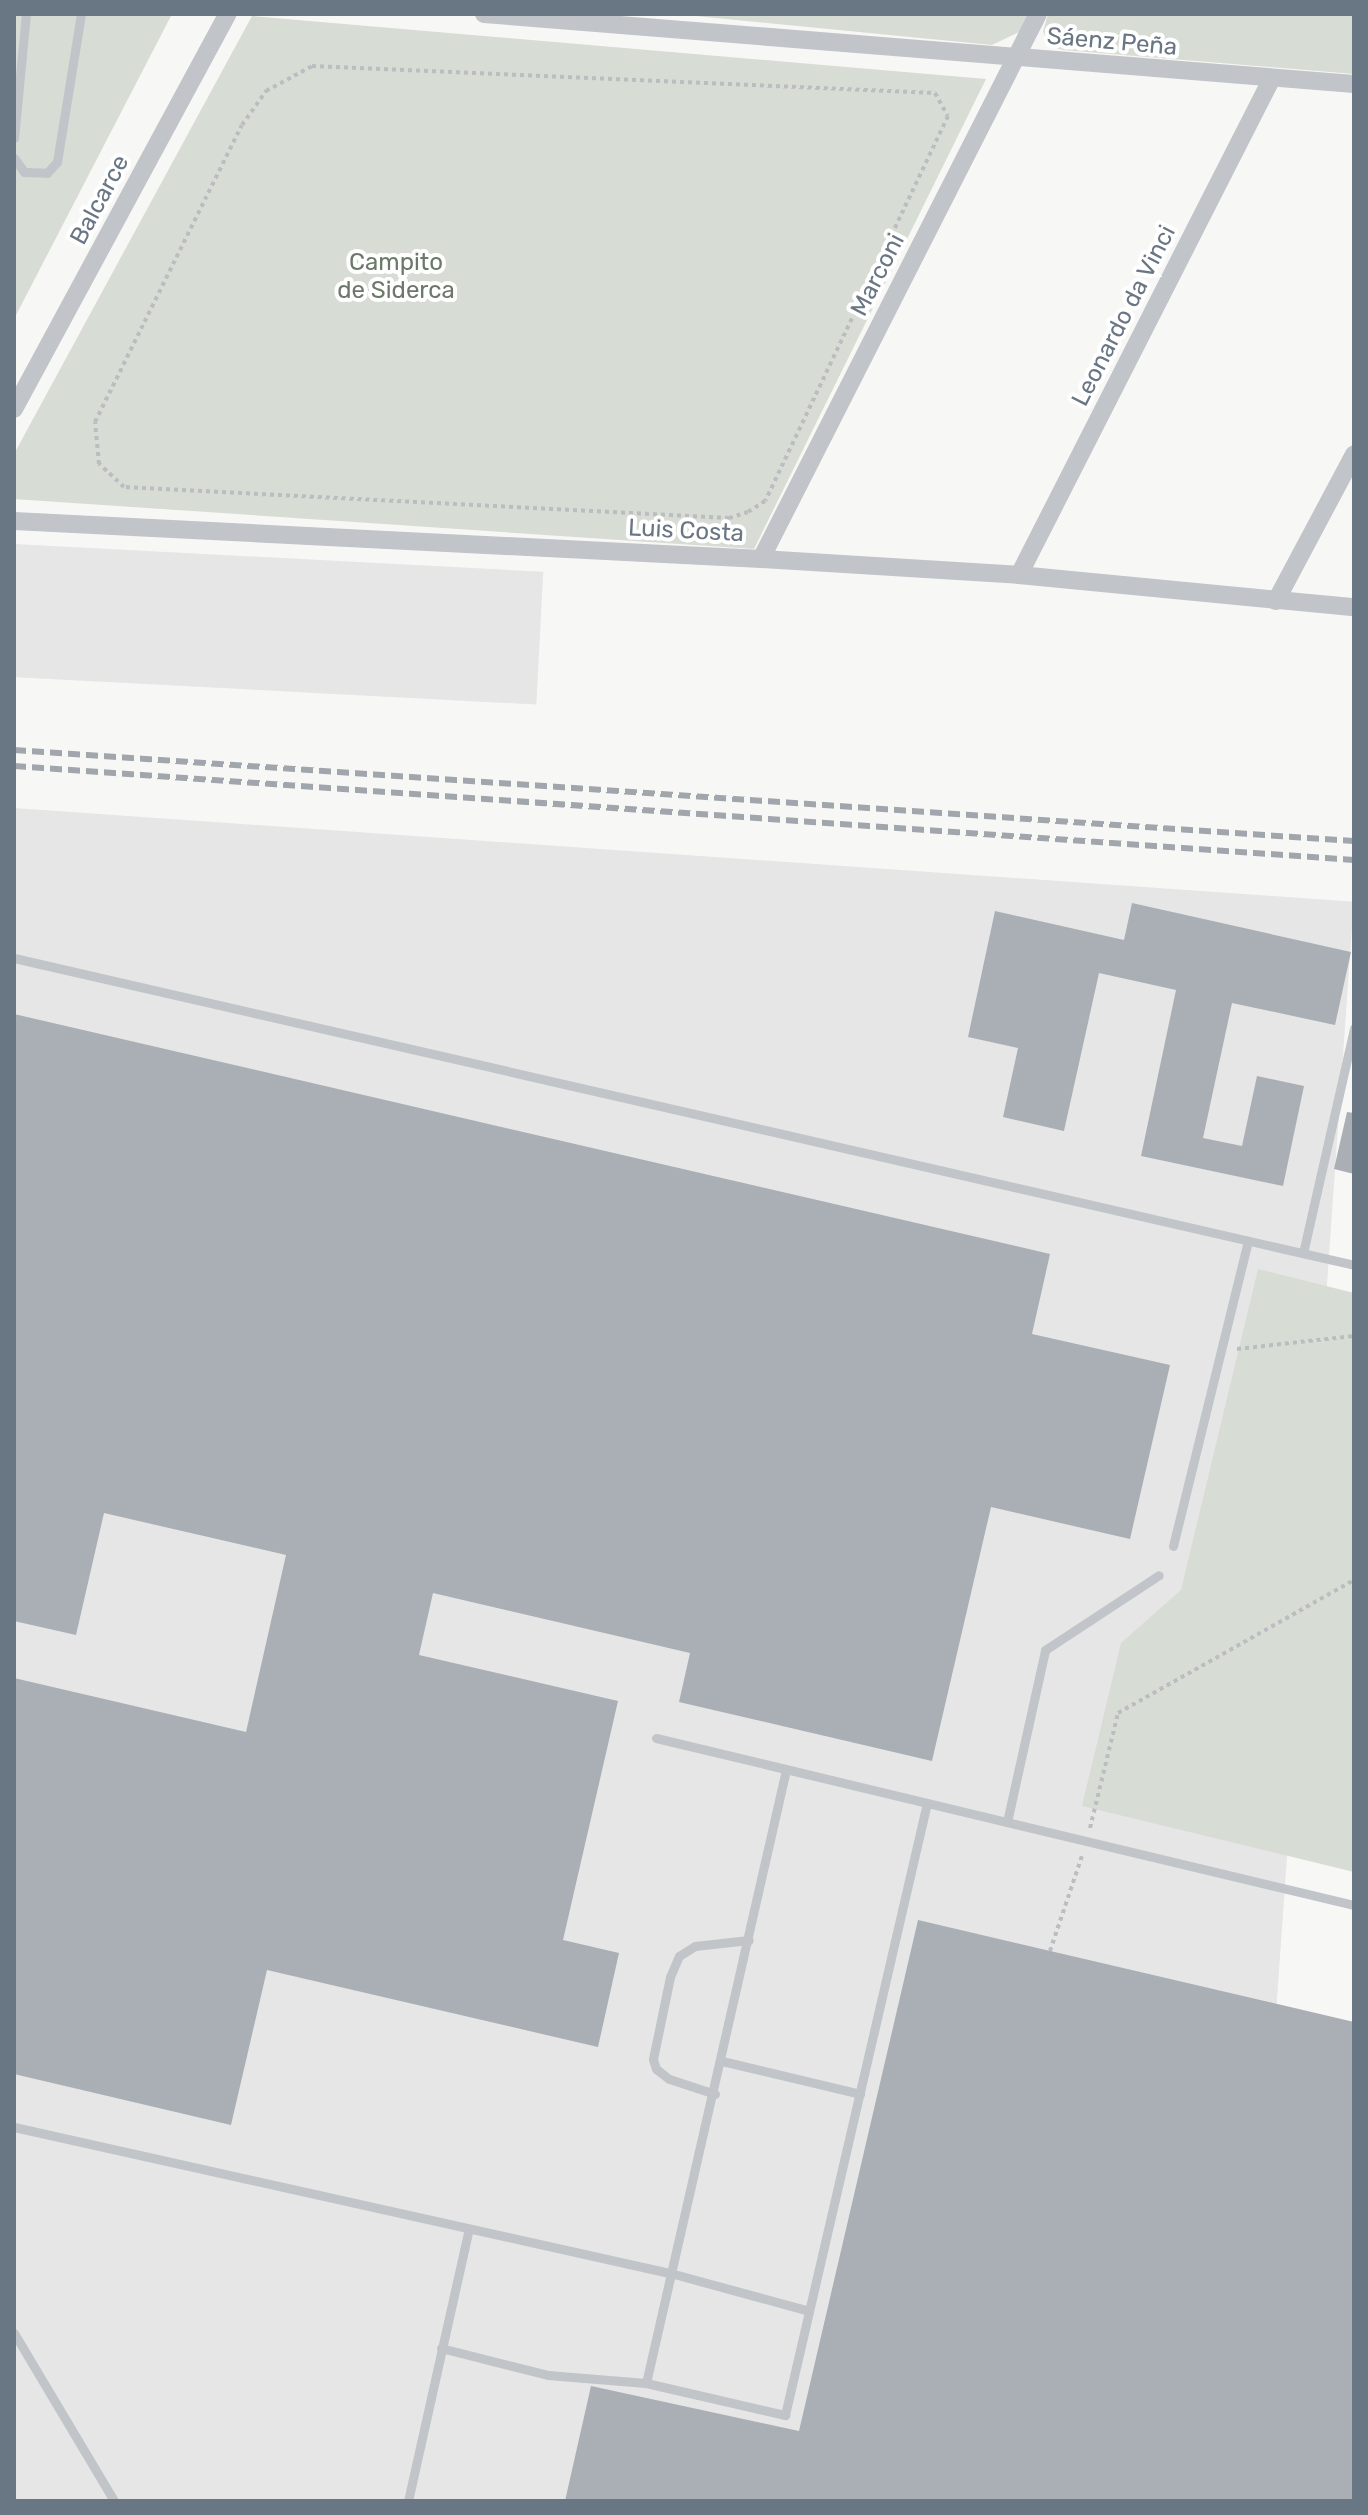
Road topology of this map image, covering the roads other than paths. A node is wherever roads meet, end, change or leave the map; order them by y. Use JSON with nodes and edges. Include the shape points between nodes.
{"nodes":[{"id":1,"x":26,"y":14,"type":"edge"},
{"id":2,"x":81,"y":14,"type":"edge"},
{"id":3,"x":228,"y":14,"type":"edge"},
{"id":4,"x":484,"y":14,"type":"edge"},
{"id":5,"x":1038,"y":14,"type":"edge"},
{"id":6,"x":1015,"y":58,"type":"junction"},
{"id":7,"x":1272,"y":78,"type":"junction"},
{"id":8,"x":1354,"y":84,"type":"edge"},
{"id":9,"x":14,"y":138,"type":"edge"},
{"id":10,"x":14,"y":158,"type":"edge"},
{"id":11,"x":14,"y":409,"type":"edge"},
{"id":12,"x":1354,"y":454,"type":"edge"},
{"id":13,"x":14,"y":521,"type":"edge"},
{"id":14,"x":761,"y":559,"type":"junction"},
{"id":15,"x":1019,"y":575,"type":"junction"},
{"id":16,"x":1276,"y":601,"type":"junction"},
{"id":17,"x":1354,"y":607,"type":"edge"},
{"id":18,"x":14,"y":958,"type":"edge"},
{"id":19,"x":1354,"y":1028,"type":"edge"},
{"id":20,"x":1248,"y":1241,"type":"junction"},
{"id":21,"x":1303,"y":1253,"type":"junction"},
{"id":22,"x":1354,"y":1265,"type":"edge"},
{"id":23,"x":1173,"y":1546,"type":"dead end"},
{"id":24,"x":1159,"y":1575,"type":"dead end"},
{"id":25,"x":656,"y":1738,"type":"dead end"},
{"id":26,"x":786,"y":1770,"type":"junction"},
{"id":27,"x":927,"y":1803,"type":"junction"},
{"id":28,"x":1007,"y":1822,"type":"junction"},
{"id":29,"x":1354,"y":1905,"type":"edge"},
{"id":30,"x":749,"y":1940,"type":"junction"},
{"id":31,"x":722,"y":2061,"type":"junction"},
{"id":32,"x":715,"y":2094,"type":"junction"},
{"id":33,"x":860,"y":2094,"type":"junction"},
{"id":34,"x":14,"y":2127,"type":"edge"},
{"id":35,"x":469,"y":2229,"type":"junction"},
{"id":36,"x":674,"y":2274,"type":"junction"},
{"id":37,"x":809,"y":2311,"type":"junction"},
{"id":38,"x":14,"y":2333,"type":"edge"},
{"id":39,"x":441,"y":2348,"type":"junction"},
{"id":40,"x":646,"y":2383,"type":"junction"},
{"id":41,"x":114,"y":2501,"type":"edge"},
{"id":42,"x":408,"y":2501,"type":"edge"}],
"edges":[{"from":1,"to":9,"type":"lane"},
{"from":2,"to":10,"type":"lane","via":[[57,162],[47,173],[24,172]]},
{"from":3,"to":11,"type":"street","name":"Balcarce"},
{"from":4,"to":6,"type":"street","name":"Sáenz Peña"},
{"from":5,"to":6,"type":"street","name":"Marconi"},
{"from":6,"to":7,"type":"street","name":"Sáenz Peña"},
{"from":6,"to":14,"type":"street","name":"Marconi"},
{"from":7,"to":8,"type":"street","name":"Sáenz Peña"},
{"from":7,"to":15,"type":"street","name":"Leonardo da Vinci"},
{"from":12,"to":16,"type":"street"},
{"from":13,"to":14,"type":"street","name":"Luis Costa"},
{"from":14,"to":15,"type":"street","name":"Luis Costa"},
{"from":15,"to":16,"type":"street","name":"Luis Costa"},
{"from":16,"to":17,"type":"street","name":"Luis Costa"},
{"from":18,"to":20,"type":"lane"},
{"from":19,"to":21,"type":"lane"},
{"from":20,"to":21,"type":"lane"},
{"from":20,"to":23,"type":"lane"},
{"from":21,"to":22,"type":"lane"},
{"from":24,"to":28,"type":"lane","via":[[1045,1650]]},
{"from":25,"to":26,"type":"lane"},
{"from":26,"to":27,"type":"lane"},
{"from":26,"to":30,"type":"lane"},
{"from":27,"to":28,"type":"lane"},
{"from":27,"to":33,"type":"lane"},
{"from":28,"to":29,"type":"lane"},
{"from":30,"to":31,"type":"lane"},
{"from":30,"to":32,"type":"lane","via":[[695,1946],[679,1956],[670,1977],[653,2059],[656,2069],[669,2079]]},
{"from":31,"to":32,"type":"lane"},
{"from":31,"to":33,"type":"lane"},
{"from":32,"to":36,"type":"lane"},
{"from":33,"to":37,"type":"lane"},
{"from":34,"to":35,"type":"lane"},
{"from":35,"to":36,"type":"lane"},
{"from":35,"to":39,"type":"lane"},
{"from":36,"to":37,"type":"lane"},
{"from":36,"to":40,"type":"lane"},
{"from":37,"to":40,"type":"lane","via":[[785,2415]]},
{"from":38,"to":41,"type":"lane"},
{"from":39,"to":40,"type":"lane","via":[[548,2375]]},
{"from":39,"to":42,"type":"lane"}]}
